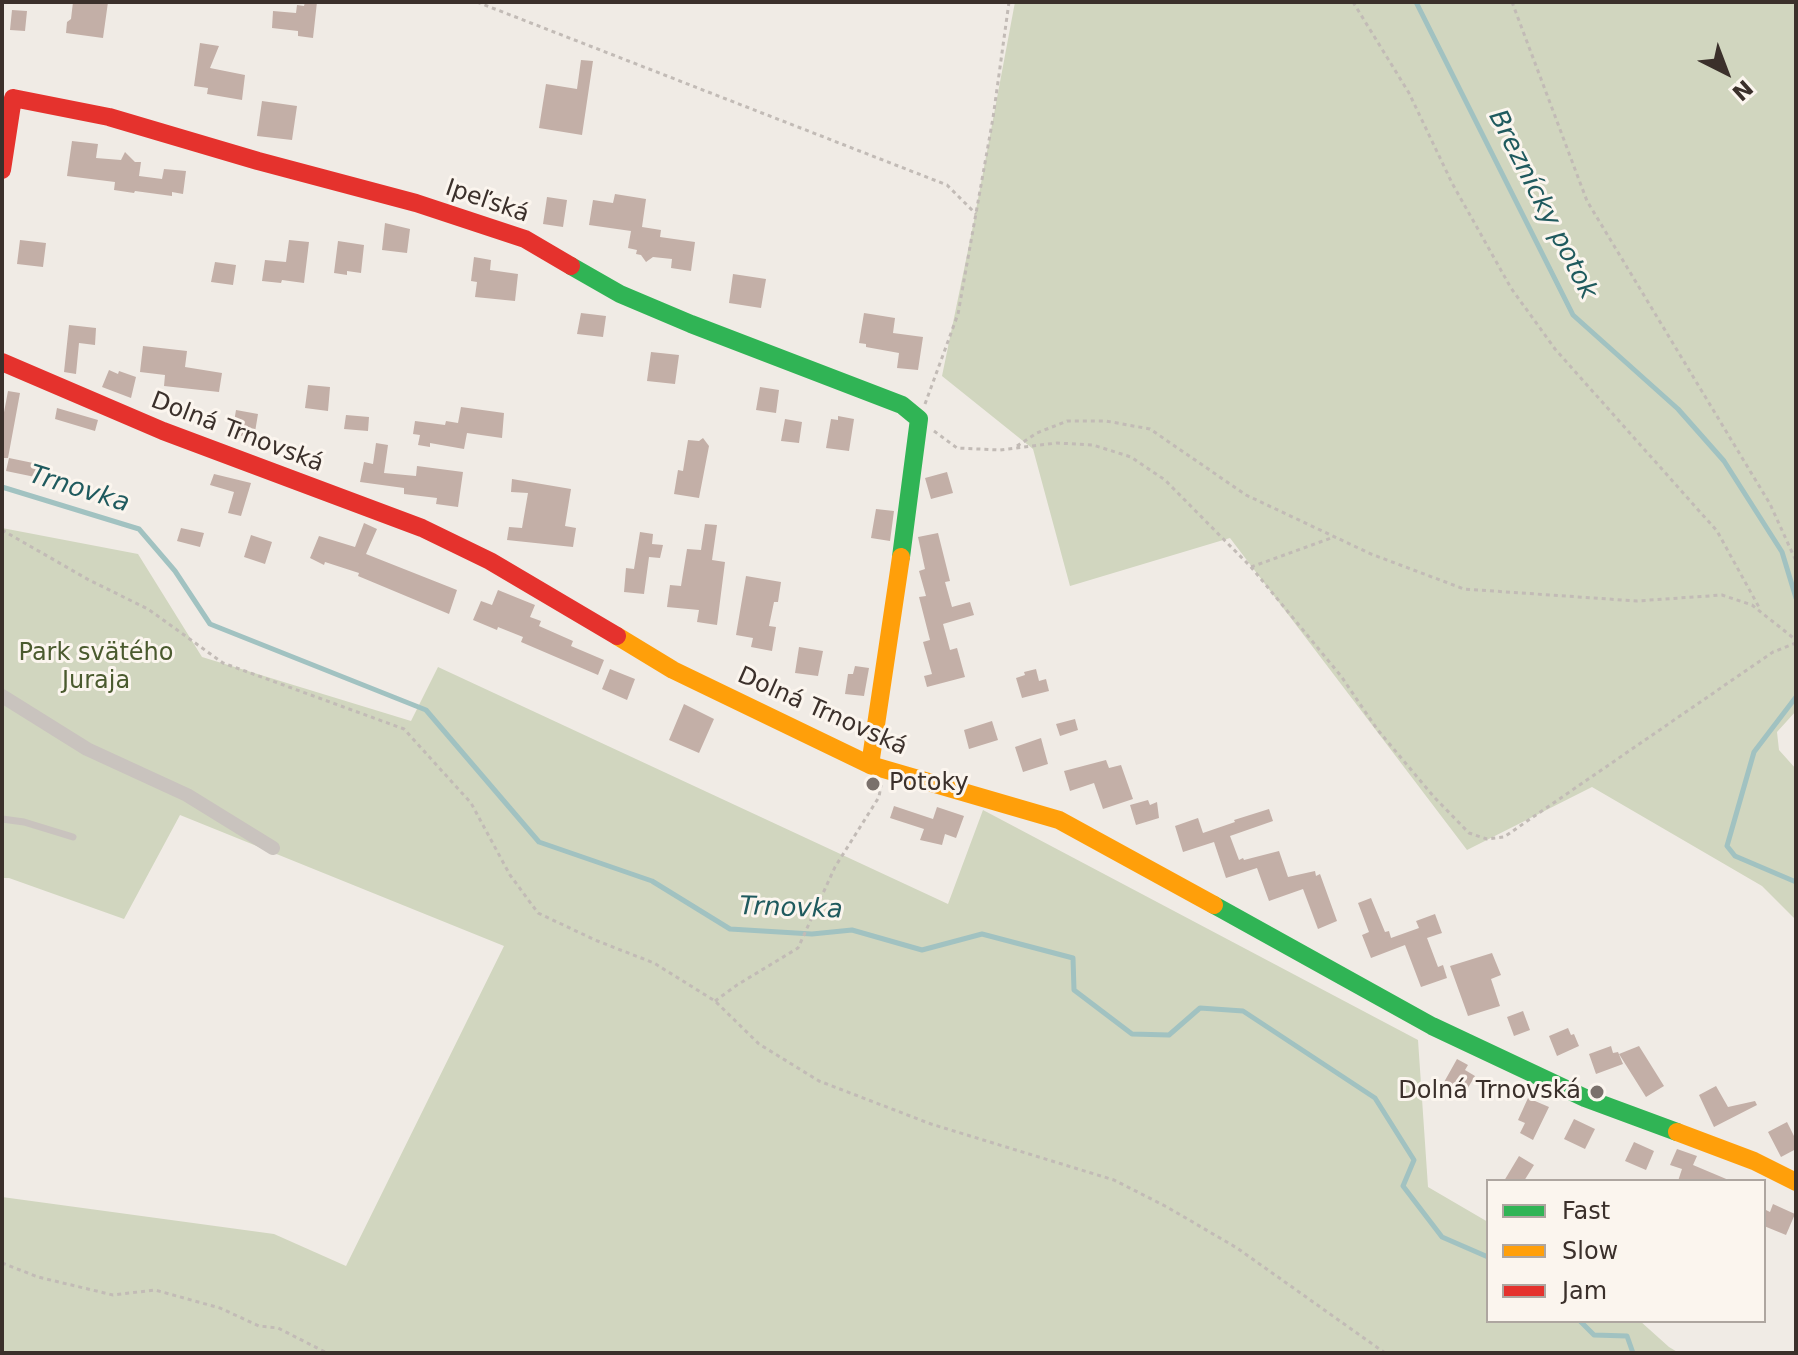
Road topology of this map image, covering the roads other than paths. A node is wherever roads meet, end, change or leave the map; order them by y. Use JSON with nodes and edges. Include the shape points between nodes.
{"nodes":[{"id":1,"x":2,"y":170,"type":"edge"},
{"id":2,"x":2,"y":362,"type":"edge"},
{"id":3,"x":2,"y":696,"type":"edge"},
{"id":4,"x":877,"y":767,"type":"junction"},
{"id":5,"x":2,"y":819,"type":"edge"},
{"id":6,"x":73,"y":837,"type":"dead end"},
{"id":7,"x":273,"y":848,"type":"dead end"},
{"id":8,"x":1796,"y":1182,"type":"edge"}],
"edges":[{"from":1,"to":4,"type":"street","name":"Ipeľská","via":[[13,98],[109,117],[525,239],[620,294],[902,405],[919,419]]},
{"from":2,"to":4,"type":"street","name":"Dolná Trnovská","via":[[163,431],[436,535],[490,561],[673,670]]},
{"from":3,"to":7,"type":"street","via":[[87,749],[187,795]]},
{"from":4,"to":8,"type":"street","name":"Dolná Trnovská","via":[[1059,820],[1432,1026],[1585,1098]]},
{"from":5,"to":6,"type":"lane"}]}
